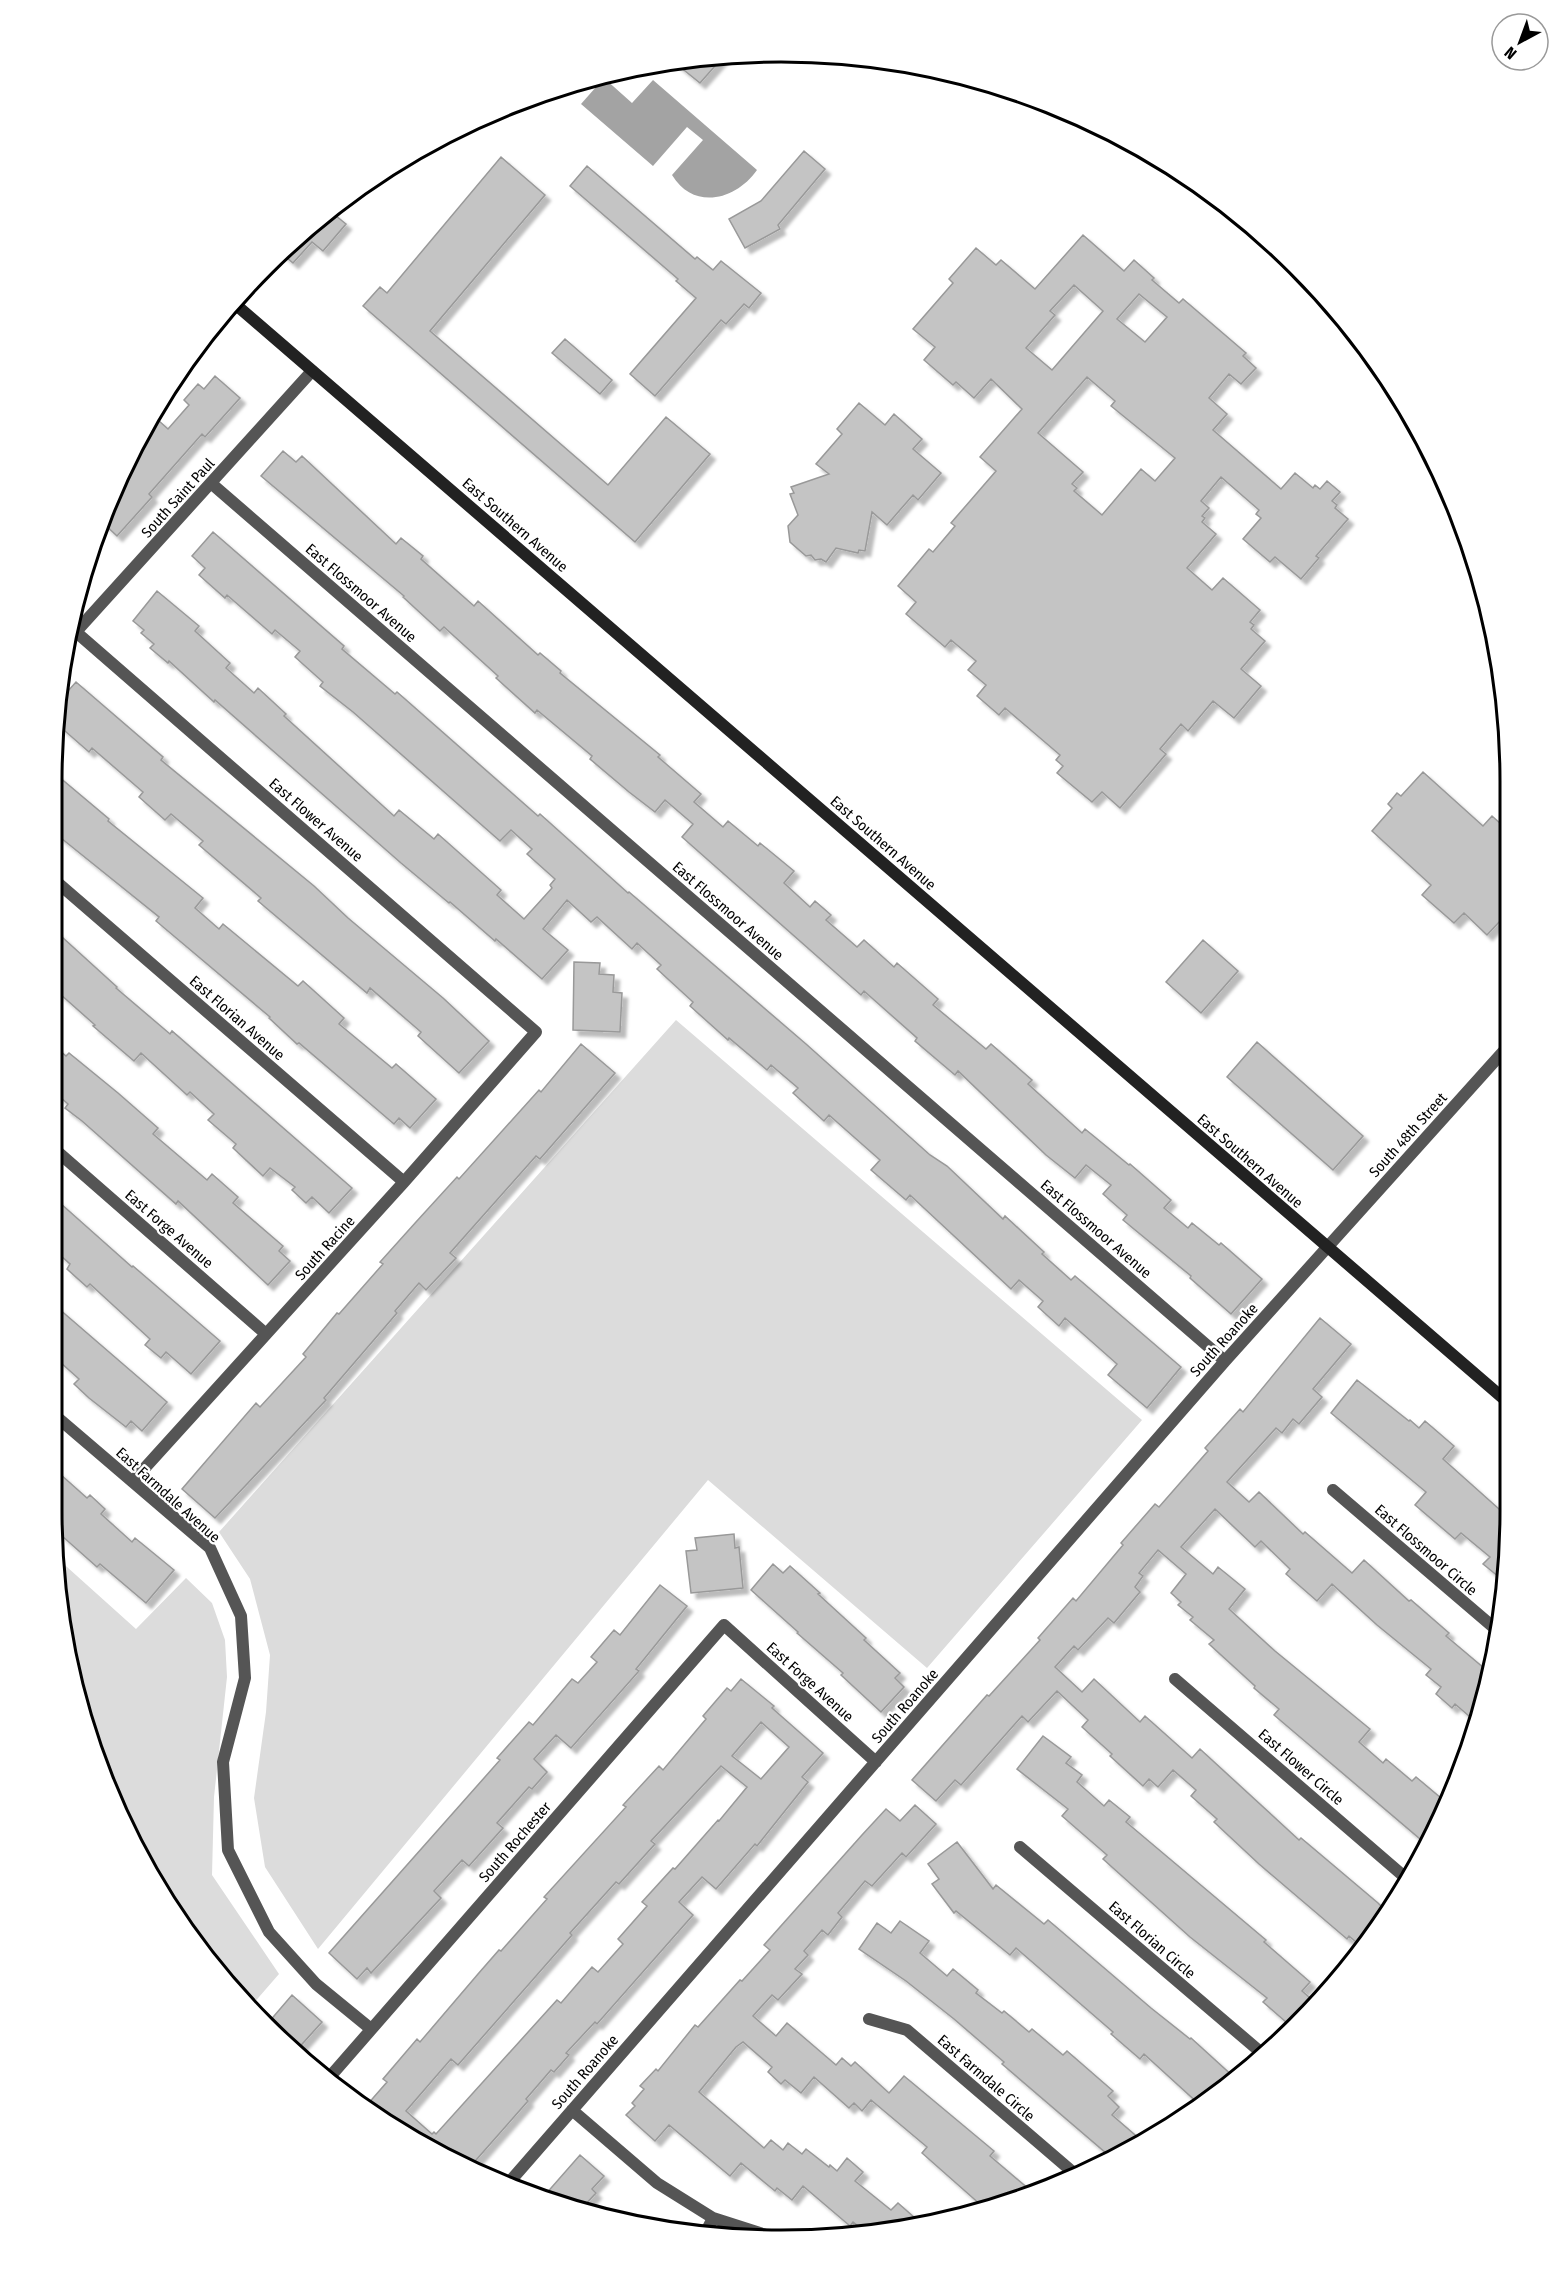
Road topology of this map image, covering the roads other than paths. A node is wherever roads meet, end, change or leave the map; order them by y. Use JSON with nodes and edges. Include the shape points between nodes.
{"nodes":[{"id":1,"x":239,"y":308,"type":"edge"},
{"id":2,"x":312,"y":371,"type":"junction"},
{"id":3,"x":212,"y":484,"type":"junction"},
{"id":4,"x":78,"y":630,"type":"edge"},
{"id":5,"x":77,"y":633,"type":"edge"},
{"id":6,"x":62,"y":887,"type":"edge"},
{"id":7,"x":536,"y":1032,"type":"joint"},
{"id":8,"x":1500,"y":1055,"type":"edge"},
{"id":9,"x":62,"y":1156,"type":"edge"},
{"id":10,"x":404,"y":1182,"type":"junction"},
{"id":11,"x":1327,"y":1248,"type":"junction"},
{"id":12,"x":266,"y":1334,"type":"junction"},
{"id":13,"x":1225,"y":1361,"type":"junction"},
{"id":14,"x":1500,"y":1396,"type":"edge"},
{"id":15,"x":62,"y":1421,"type":"edge"},
{"id":16,"x":133,"y":1481,"type":"junction"},
{"id":17,"x":1333,"y":1490,"type":"dead end"},
{"id":18,"x":724,"y":1625,"type":"joint"},
{"id":19,"x":1491,"y":1625,"type":"edge"},
{"id":20,"x":1175,"y":1679,"type":"dead end"},
{"id":21,"x":876,"y":1762,"type":"junction"},
{"id":22,"x":1020,"y":1847,"type":"dead end"},
{"id":23,"x":1401,"y":1874,"type":"edge"},
{"id":24,"x":869,"y":2019,"type":"dead end"},
{"id":25,"x":371,"y":2029,"type":"junction"},
{"id":26,"x":1257,"y":2049,"type":"edge"},
{"id":27,"x":333,"y":2073,"type":"edge"},
{"id":28,"x":572,"y":2110,"type":"junction"},
{"id":29,"x":1069,"y":2169,"type":"edge"},
{"id":30,"x":513,"y":2178,"type":"edge"},
{"id":31,"x":712,"y":2218,"type":"junction"},
{"id":32,"x":709,"y":2225,"type":"edge"},
{"id":33,"x":745,"y":2228,"type":"edge"}],
"edges":[{"from":1,"to":2,"type":"main road","name":"East Southern Avenue"},
{"from":2,"to":3,"type":"street","name":"South Saint Paul"},
{"from":2,"to":11,"type":"main road","name":"East Southern Avenue"},
{"from":3,"to":4,"type":"street","name":"South Saint Paul"},
{"from":3,"to":13,"type":"street","name":"East Flossmoor Avenue"},
{"from":5,"to":7,"type":"street","name":"East Flower Avenue"},
{"from":6,"to":10,"type":"street","name":"East Florian Avenue"},
{"from":7,"to":10,"type":"street","name":"South Racine"},
{"from":8,"to":11,"type":"street","name":"South 48th Street"},
{"from":9,"to":12,"type":"street","name":"East Forge Avenue"},
{"from":10,"to":12,"type":"street","name":"South Racine"},
{"from":11,"to":13,"type":"street","name":"South Roanoke"},
{"from":11,"to":14,"type":"main road","name":"East Southern Avenue"},
{"from":12,"to":16,"type":"street","name":"South Racine"},
{"from":13,"to":21,"type":"street","name":"South Roanoke"},
{"from":15,"to":16,"type":"street","name":"East Farmdale Avenue"},
{"from":16,"to":25,"type":"street","name":"East Farmdale Avenue","via":[[210,1548],[241,1616],[245,1678],[223,1762],[228,1851],[269,1932],[316,1984]]},
{"from":17,"to":19,"type":"street","name":"East Flossmoor Circle"},
{"from":18,"to":21,"type":"street","name":"East Forge Avenue"},
{"from":18,"to":25,"type":"street","name":"South Rochester"},
{"from":20,"to":23,"type":"street","name":"East Flower Circle"},
{"from":21,"to":28,"type":"street","name":"South Roanoke"},
{"from":22,"to":26,"type":"street","name":"East Florian Circle"},
{"from":24,"to":29,"type":"street","name":"East Farmdale Circle","via":[[907,2030]]},
{"from":25,"to":27,"type":"street","name":"South Rochester"},
{"from":28,"to":30,"type":"street","name":"South Roanoke"},
{"from":28,"to":31,"type":"street","via":[[657,2183]]},
{"from":31,"to":32,"type":"street"},
{"from":31,"to":33,"type":"street"}]}
